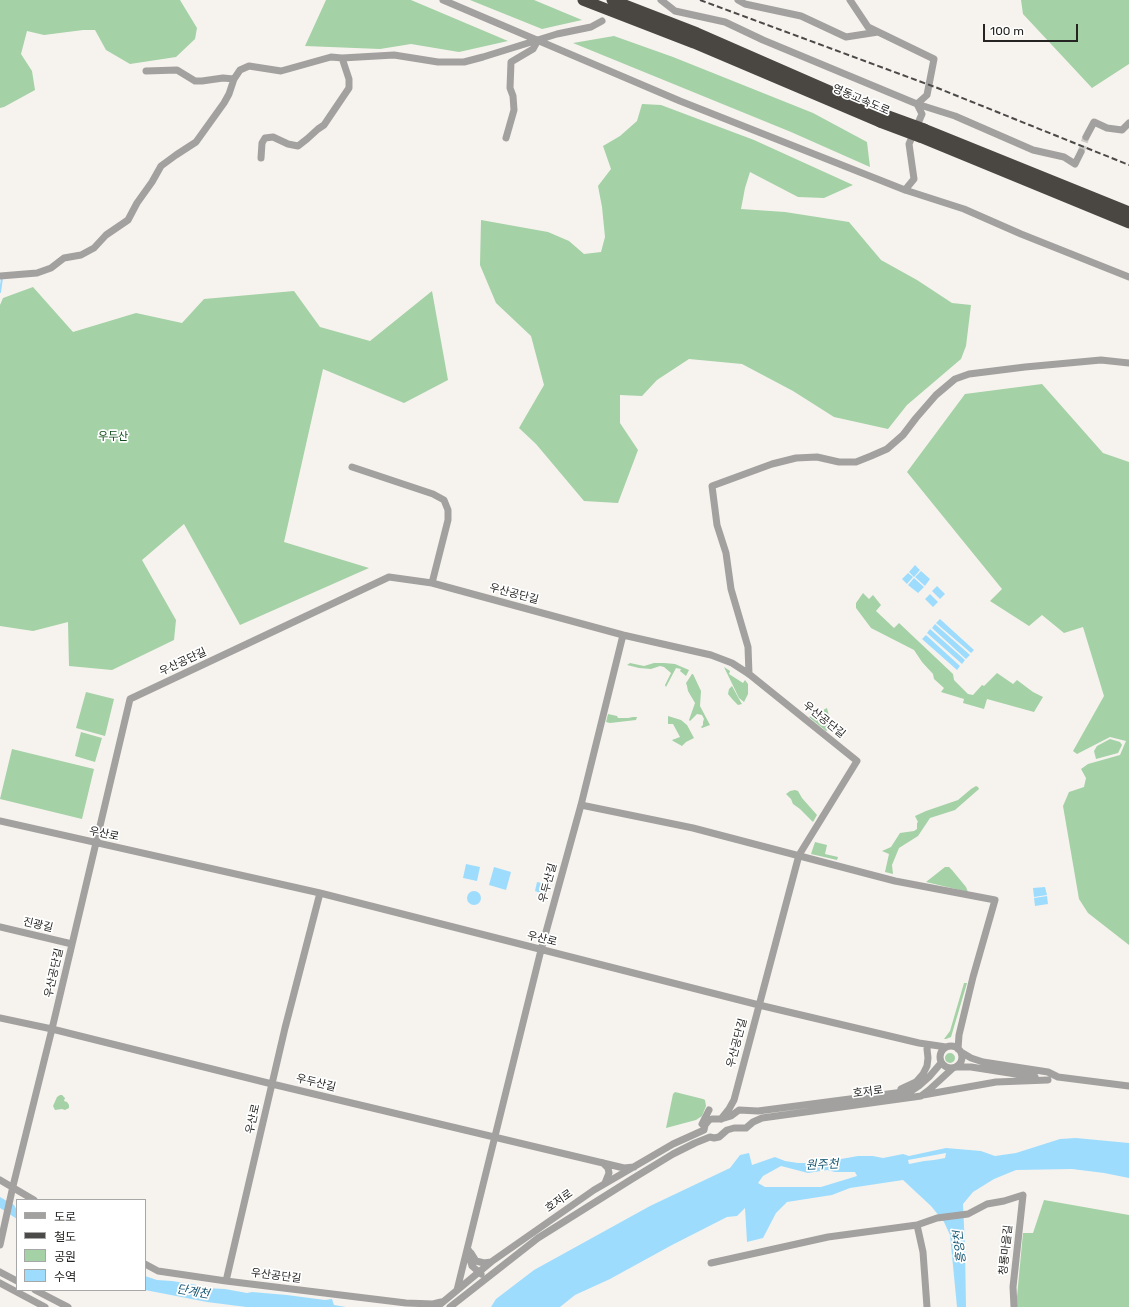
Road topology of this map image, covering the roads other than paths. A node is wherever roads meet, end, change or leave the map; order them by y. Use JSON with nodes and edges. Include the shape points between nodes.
{"nodes":[{"id":1,"x":443,"y":0,"type":"edge"},
{"id":2,"x":583,"y":0,"type":"edge"},
{"id":3,"x":612,"y":0,"type":"edge"},
{"id":4,"x":661,"y":0,"type":"edge"},
{"id":5,"x":738,"y":0,"type":"edge"},
{"id":6,"x":850,"y":0,"type":"edge"},
{"id":7,"x":602,"y":21,"type":"dead end"},
{"id":8,"x":878,"y":32,"type":"junction"},
{"id":9,"x":538,"y":40,"type":"junction"},
{"id":10,"x":342,"y":58,"type":"junction"},
{"id":11,"x":146,"y":71,"type":"dead end"},
{"id":12,"x":234,"y":79,"type":"junction"},
{"id":13,"x":917,"y":104,"type":"junction"},
{"id":14,"x":880,"y":118,"type":"junction"},
{"id":15,"x":1129,"y":123,"type":"edge"},
{"id":16,"x":922,"y":133,"type":"junction"},
{"id":17,"x":1086,"y":136,"type":"tunnel mouth"},
{"id":18,"x":506,"y":138,"type":"dead end"},
{"id":19,"x":1081,"y":152,"type":"tunnel mouth"},
{"id":20,"x":261,"y":158,"type":"dead end"},
{"id":21,"x":905,"y":190,"type":"junction"},
{"id":22,"x":1129,"y":212,"type":"edge"},
{"id":23,"x":1129,"y":223,"type":"edge"},
{"id":24,"x":2,"y":276,"type":"edge"},
{"id":25,"x":1129,"y":278,"type":"edge"},
{"id":26,"x":1129,"y":363,"type":"edge"},
{"id":27,"x":352,"y":468,"type":"dead end"},
{"id":28,"x":432,"y":583,"type":"junction"},
{"id":29,"x":623,"y":635,"type":"junction"},
{"id":30,"x":749,"y":674,"type":"junction"},
{"id":31,"x":581,"y":805,"type":"junction"},
{"id":32,"x":0,"y":821,"type":"edge"},
{"id":33,"x":97,"y":844,"type":"junction"},
{"id":34,"x":799,"y":855,"type":"junction"},
{"id":35,"x":320,"y":893,"type":"junction"},
{"id":36,"x":0,"y":927,"type":"edge"},
{"id":37,"x":72,"y":944,"type":"junction"},
{"id":38,"x":541,"y":950,"type":"junction"},
{"id":39,"x":759,"y":1005,"type":"junction"},
{"id":40,"x":0,"y":1018,"type":"edge"},
{"id":41,"x":52,"y":1029,"type":"junction"},
{"id":42,"x":959,"y":1035,"type":"junction"},
{"id":43,"x":919,"y":1043,"type":"junction"},
{"id":44,"x":948,"y":1047,"type":"junction"},
{"id":45,"x":926,"y":1049,"type":"junction"},
{"id":46,"x":960,"y":1051,"type":"junction"},
{"id":47,"x":940,"y":1061,"type":"junction"},
{"id":48,"x":955,"y":1068,"type":"junction"},
{"id":49,"x":1058,"y":1077,"type":"junction"},
{"id":50,"x":1048,"y":1080,"type":"junction"},
{"id":51,"x":272,"y":1084,"type":"junction"},
{"id":52,"x":1129,"y":1086,"type":"edge"},
{"id":53,"x":888,"y":1093,"type":"junction"},
{"id":54,"x":921,"y":1096,"type":"junction"},
{"id":55,"x":734,"y":1100,"type":"junction"},
{"id":56,"x":739,"y":1110,"type":"junction"},
{"id":57,"x":752,"y":1112,"type":"junction"},
{"id":58,"x":721,"y":1120,"type":"junction"},
{"id":59,"x":708,"y":1122,"type":"junction"},
{"id":60,"x":753,"y":1122,"type":"junction"},
{"id":61,"x":704,"y":1130,"type":"junction"},
{"id":62,"x":693,"y":1135,"type":"junction"},
{"id":63,"x":710,"y":1136,"type":"junction"},
{"id":64,"x":494,"y":1137,"type":"junction"},
{"id":65,"x":603,"y":1163,"type":"junction"},
{"id":66,"x":634,"y":1167,"type":"junction"},
{"id":67,"x":618,"y":1175,"type":"junction"},
{"id":68,"x":0,"y":1180,"type":"edge"},
{"id":69,"x":605,"y":1183,"type":"junction"},
{"id":70,"x":623,"y":1184,"type":"junction"},
{"id":71,"x":12,"y":1186,"type":"junction"},
{"id":72,"x":32,"y":1199,"type":"edge"},
{"id":73,"x":917,"y":1225,"type":"junction"},
{"id":74,"x":0,"y":1244,"type":"edge"},
{"id":75,"x":468,"y":1245,"type":"junction"},
{"id":76,"x":491,"y":1262,"type":"junction"},
{"id":77,"x":711,"y":1263,"type":"dead end"},
{"id":78,"x":146,"y":1265,"type":"edge"},
{"id":79,"x":0,"y":1272,"type":"edge"},
{"id":80,"x":479,"y":1272,"type":"junction"},
{"id":81,"x":486,"y":1279,"type":"junction"},
{"id":82,"x":16,"y":1280,"type":"edge"},
{"id":83,"x":226,"y":1281,"type":"junction"},
{"id":84,"x":0,"y":1283,"type":"edge"},
{"id":85,"x":457,"y":1290,"type":"junction"},
{"id":86,"x":37,"y":1291,"type":"edge"},
{"id":87,"x":445,"y":1300,"type":"junction"},
{"id":88,"x":406,"y":1303,"type":"junction"},
{"id":89,"x":45,"y":1307,"type":"edge"},
{"id":90,"x":68,"y":1307,"type":"edge"},
{"id":91,"x":417,"y":1307,"type":"edge"},
{"id":92,"x":437,"y":1307,"type":"edge"},
{"id":93,"x":450,"y":1307,"type":"edge"},
{"id":94,"x":927,"y":1307,"type":"edge"},
{"id":95,"x":1014,"y":1307,"type":"edge"}],
"edges":[{"from":1,"to":9,"type":"street"},
{"from":2,"to":14,"type":"highway","name":"영동고속도로"},
{"from":3,"to":14,"type":"highway","name":"영동고속도로","via":[[704,36]]},
{"from":4,"to":13,"type":"street","via":[[675,11],[725,22]]},
{"from":5,"to":8,"type":"street","via":[[744,4],[801,16],[846,37]]},
{"from":6,"to":8,"type":"street","via":[[868,27]]},
{"from":7,"to":9,"type":"street","via":[[591,27]]},
{"from":8,"to":13,"type":"street","via":[[934,59],[926,95]]},
{"from":9,"to":10,"type":"street","via":[[464,62],[438,62],[394,55]]},
{"from":9,"to":18,"type":"street","via":[[533,50],[511,62],[510,88],[514,110]]},
{"from":9,"to":21,"type":"street","via":[[680,101]]},
{"from":10,"to":12,"type":"street","via":[[330,56],[281,71],[249,66],[240,70]]},
{"from":10,"to":20,"type":"street","via":[[349,88],[324,125],[298,146],[273,137],[265,138]]},
{"from":11,"to":12,"type":"street","via":[[177,70],[195,81]]},
{"from":12,"to":24,"type":"street","via":[[224,103],[196,142],[161,166],[128,220],[106,235],[94,248],[80,255],[64,258],[51,268],[37,273]]},
{"from":13,"to":19,"type":"street","via":[[955,116],[1033,150],[1064,158],[1075,164]]},
{"from":13,"to":21,"type":"street","via":[[922,114],[909,144],[914,179]]},
{"from":14,"to":16,"type":"highway","name":"영동고속도로","bridge":true},
{"from":15,"to":17,"type":"street","via":[[1122,130],[1107,128],[1094,122]]},
{"from":16,"to":22,"type":"highway","name":"영동고속도로"},
{"from":16,"to":23,"type":"highway","name":"영동고속도로"},
{"from":21,"to":25,"type":"street","via":[[964,208]]},
{"from":26,"to":30,"type":"street","via":[[1101,360],[969,374],[955,379],[936,395],[903,435],[887,449],[871,456],[856,462],[839,462],[817,457],[796,458],[712,486],[717,526],[726,553],[731,589],[748,647]]},
{"from":27,"to":28,"type":"street","via":[[444,500],[448,520]]},
{"from":28,"to":29,"type":"street","name":"우산공단길"},
{"from":28,"to":33,"type":"street","name":"우산공단길","via":[[389,577],[130,699]]},
{"from":29,"to":30,"type":"street","name":"우산공단길","via":[[715,656],[732,662]]},
{"from":29,"to":31,"type":"street","name":"우두산길"},
{"from":30,"to":34,"type":"street","name":"우산공단길","via":[[857,761]]},
{"from":31,"to":34,"type":"street","via":[[692,828]]},
{"from":31,"to":38,"type":"street","name":"우두산길"},
{"from":32,"to":33,"type":"street","name":"우산로"},
{"from":33,"to":35,"type":"street","name":"우산로"},
{"from":33,"to":37,"type":"street","name":"우산공단길"},
{"from":34,"to":39,"type":"street","name":"우산공단길"},
{"from":34,"to":42,"type":"street","via":[[895,881],[995,900]]},
{"from":35,"to":38,"type":"street","name":"우산로"},
{"from":35,"to":51,"type":"street","name":"우산로"},
{"from":36,"to":37,"type":"street","name":"진광길"},
{"from":37,"to":41,"type":"street","name":"우산공단길"},
{"from":38,"to":39,"type":"street","name":"우산로"},
{"from":38,"to":64,"type":"street","name":"우두산길"},
{"from":39,"to":43,"type":"street","name":"우산로"},
{"from":39,"to":55,"type":"street","name":"우산공단길"},
{"from":40,"to":41,"type":"street"},
{"from":41,"to":51,"type":"street"},
{"from":41,"to":71,"type":"street","name":"우산공단길"},
{"from":42,"to":44,"type":"street"},
{"from":42,"to":46,"type":"street"},
{"from":43,"to":44,"type":"street","name":"우산로"},
{"from":43,"to":45,"type":"street"},
{"from":44,"to":46,"type":"street"},
{"from":44,"to":47,"type":"street","via":[[941,1052]]},
{"from":45,"to":47,"type":"street"},
{"from":45,"to":53,"type":"street","via":[[928,1058],[924,1074],[905,1088]]},
{"from":46,"to":48,"type":"street","via":[[961,1062]]},
{"from":46,"to":49,"type":"street","via":[[983,1062],[1048,1072]]},
{"from":47,"to":48,"type":"street","via":[[946,1068]]},
{"from":47,"to":53,"type":"street","via":[[920,1085],[911,1090]]},
{"from":48,"to":50,"type":"street","via":[[972,1068]]},
{"from":48,"to":54,"type":"street"},
{"from":49,"to":50,"type":"street"},
{"from":49,"to":52,"type":"street"},
{"from":50,"to":54,"type":"street","name":"호저로","via":[[996,1082]]},
{"from":51,"to":64,"type":"street","name":"우두산길"},
{"from":51,"to":83,"type":"street","name":"우산로"},
{"from":53,"to":57,"type":"street","name":"호저로"},
{"from":54,"to":60,"type":"street","name":"호저로","via":[[775,1115]]},
{"from":55,"to":56,"type":"street"},
{"from":55,"to":58,"type":"street","name":"우산공단길"},
{"from":56,"to":57,"type":"street","name":"호저로"},
{"from":56,"to":58,"type":"street"},
{"from":57,"to":60,"type":"street"},
{"from":58,"to":59,"type":"street","via":[[712,1119]]},
{"from":59,"to":61,"type":"street"},
{"from":59,"to":62,"type":"street","via":[[709,1110]]},
{"from":60,"to":63,"type":"street","name":"호저로","via":[[746,1128],[727,1130],[719,1137]]},
{"from":61,"to":62,"type":"street","name":"호저로"},
{"from":61,"to":63,"type":"street"},
{"from":62,"to":66,"type":"street","name":"호저로"},
{"from":63,"to":70,"type":"street","name":"호저로","via":[[673,1154]]},
{"from":64,"to":65,"type":"street","name":"우두산길"},
{"from":64,"to":75,"type":"street","name":"우두산길"},
{"from":65,"to":66,"type":"street","name":"우두산길","via":[[624,1168]]},
{"from":65,"to":69,"type":"street","via":[[609,1173]]},
{"from":66,"to":67,"type":"street","name":"호저로"},
{"from":67,"to":69,"type":"street","name":"호저로"},
{"from":67,"to":70,"type":"street"},
{"from":68,"to":71,"type":"street"},
{"from":69,"to":76,"type":"street","name":"호저로"},
{"from":70,"to":81,"type":"street","name":"호저로","via":[[538,1238]]},
{"from":71,"to":72,"type":"street"},
{"from":71,"to":74,"type":"street","name":"우산공단길"},
{"from":73,"to":77,"type":"street","via":[[828,1237]]},
{"from":73,"to":94,"type":"street","via":[[923,1252]]},
{"from":73,"to":95,"type":"street","name":"청룡마을길","via":[[937,1218],[968,1214],[987,1204],[1023,1195],[1013,1287]]},
{"from":75,"to":76,"type":"street","via":[[476,1261]]},
{"from":75,"to":80,"type":"street","via":[[472,1266]]},
{"from":75,"to":85,"type":"street","name":"우두산길"},
{"from":76,"to":80,"type":"street","name":"호저로"},
{"from":78,"to":83,"type":"street","name":"우산공단길","via":[[158,1271]]},
{"from":79,"to":82,"type":"street"},
{"from":80,"to":81,"type":"street"},
{"from":80,"to":85,"type":"street","name":"호저로"},
{"from":81,"to":93,"type":"street","name":"호저로"},
{"from":83,"to":88,"type":"street","name":"우산공단길"},
{"from":84,"to":89,"type":"street"},
{"from":85,"to":87,"type":"street","name":"호저로"},
{"from":86,"to":90,"type":"street"},
{"from":87,"to":88,"type":"street","via":[[433,1304]]},
{"from":87,"to":92,"type":"street","name":"호저로"},
{"from":88,"to":91,"type":"street"}]}
